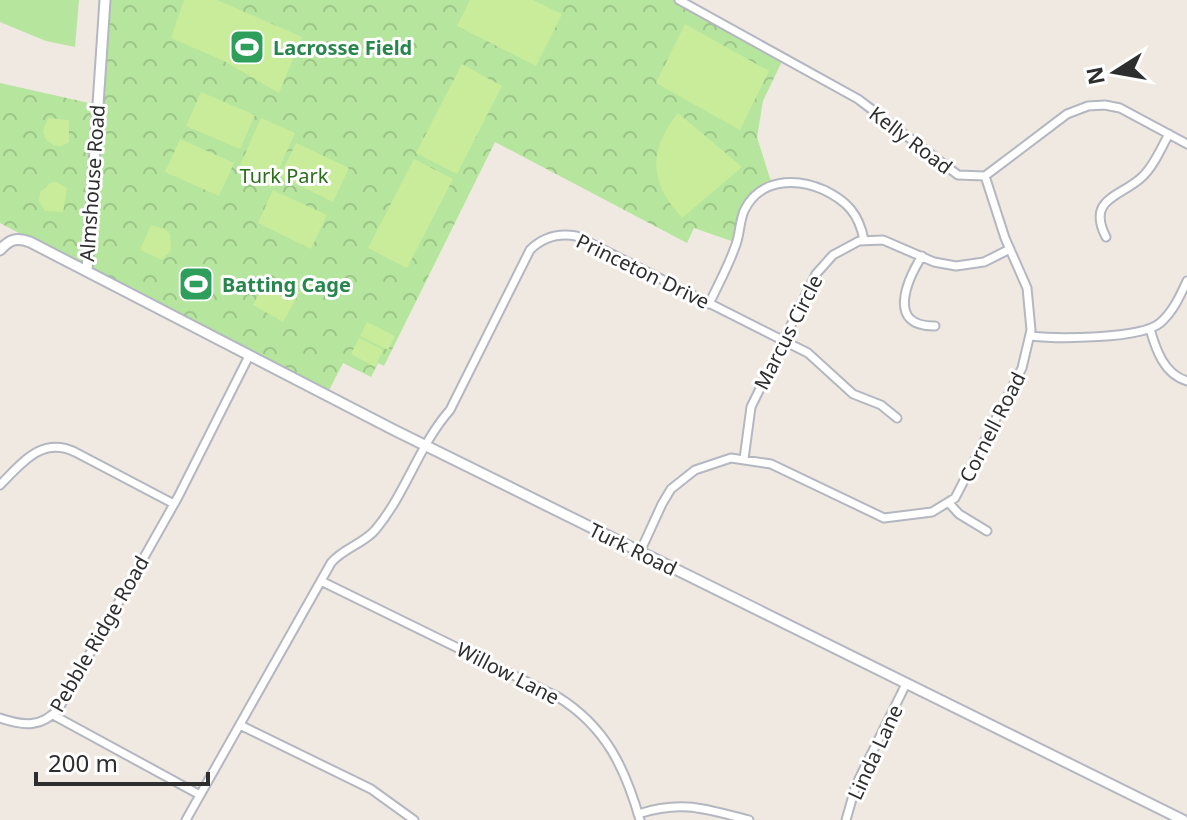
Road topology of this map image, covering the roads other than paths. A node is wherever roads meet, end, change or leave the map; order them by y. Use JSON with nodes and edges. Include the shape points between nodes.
{"nodes":[{"id":1,"x":105,"y":0,"type":"edge"},
{"id":2,"x":679,"y":0,"type":"edge"},
{"id":3,"x":1169,"y":134,"type":"junction"},
{"id":4,"x":1187,"y":144,"type":"edge"},
{"id":5,"x":985,"y":176,"type":"junction"},
{"id":6,"x":1106,"y":237,"type":"dead end"},
{"id":7,"x":864,"y":240,"type":"junction"},
{"id":8,"x":1010,"y":249,"type":"junction"},
{"id":9,"x":0,"y":250,"type":"edge"},
{"id":10,"x":922,"y":256,"type":"junction"},
{"id":11,"x":87,"y":270,"type":"junction"},
{"id":12,"x":1187,"y":281,"type":"edge"},
{"id":13,"x":709,"y":304,"type":"junction"},
{"id":14,"x":935,"y":326,"type":"dead end"},
{"id":15,"x":1150,"y":329,"type":"junction"},
{"id":16,"x":1031,"y":336,"type":"junction"},
{"id":17,"x":783,"y":341,"type":"junction"},
{"id":18,"x":249,"y":356,"type":"junction"},
{"id":19,"x":1187,"y":381,"type":"edge"},
{"id":20,"x":897,"y":418,"type":"dead end"},
{"id":21,"x":426,"y":446,"type":"junction"},
{"id":22,"x":744,"y":459,"type":"junction"},
{"id":23,"x":0,"y":485,"type":"edge"},
{"id":24,"x":949,"y":503,"type":"junction"},
{"id":25,"x":174,"y":504,"type":"junction"},
{"id":26,"x":987,"y":531,"type":"dead end"},
{"id":27,"x":640,"y":552,"type":"junction"},
{"id":28,"x":321,"y":581,"type":"junction"},
{"id":29,"x":906,"y":684,"type":"junction"},
{"id":30,"x":53,"y":715,"type":"junction"},
{"id":31,"x":0,"y":718,"type":"edge"},
{"id":32,"x":240,"y":725,"type":"junction"},
{"id":33,"x":200,"y":795,"type":"junction"},
{"id":34,"x":639,"y":817,"type":"edge"},
{"id":35,"x":186,"y":820,"type":"edge"},
{"id":36,"x":414,"y":820,"type":"edge"},
{"id":37,"x":749,"y":820,"type":"edge"},
{"id":38,"x":846,"y":820,"type":"edge"},
{"id":39,"x":1183,"y":820,"type":"edge"}],
"edges":[{"from":1,"to":11,"type":"street","name":"Almshouse Road"},
{"from":2,"to":5,"type":"street","name":"Kelly Road","via":[[858,99],[958,175]]},
{"from":3,"to":4,"type":"street"},
{"from":3,"to":5,"type":"street","via":[[1120,108],[1088,106],[1067,114]]},
{"from":3,"to":6,"type":"street","via":[[1143,177],[1106,202],[1100,225]]},
{"from":5,"to":8,"type":"street","name":"Cornell Road"},
{"from":7,"to":10,"type":"street","via":[[883,240]]},
{"from":7,"to":13,"type":"street","via":[[857,216],[837,196],[792,180],[772,185],[745,211],[735,248]]},
{"from":7,"to":17,"type":"street","name":"Marcus Circle","via":[[823,264]]},
{"from":8,"to":10,"type":"street","via":[[984,262],[956,266]]},
{"from":8,"to":16,"type":"street","name":"Cornell Road","via":[[1027,288]]},
{"from":9,"to":11,"type":"street","name":"Almshouse Road","via":[[20,238]]},
{"from":10,"to":14,"type":"street","via":[[903,301],[913,321]]},
{"from":11,"to":18,"type":"street","name":"Turk Road"},
{"from":12,"to":15,"type":"street","via":[[1171,312]]},
{"from":13,"to":17,"type":"street","name":"Princeton Drive"},
{"from":13,"to":21,"type":"street","name":"Princeton Drive","via":[[576,236],[549,237],[530,250],[453,404]]},
{"from":15,"to":16,"type":"street","via":[[1117,335]]},
{"from":15,"to":19,"type":"street","via":[[1163,363]]},
{"from":16,"to":24,"type":"street","name":"Cornell Road","via":[[1022,368]]},
{"from":17,"to":20,"type":"street","name":"Princeton Drive","via":[[816,359],[853,394]]},
{"from":17,"to":22,"type":"street","name":"Marcus Circle","via":[[751,407]]},
{"from":18,"to":21,"type":"street","name":"Turk Road"},
{"from":18,"to":25,"type":"street","name":"Pebble Ridge Road"},
{"from":21,"to":27,"type":"street","name":"Turk Road"},
{"from":21,"to":28,"type":"street","name":"Princeton Drive","via":[[377,528],[339,554]]},
{"from":22,"to":24,"type":"street","name":"Cornell Road","via":[[783,469],[884,518],[932,512]]},
{"from":22,"to":27,"type":"street","name":"Cornell Road","via":[[713,462],[687,476],[666,496]]},
{"from":23,"to":25,"type":"street","via":[[31,454],[59,447]]},
{"from":24,"to":26,"type":"street"},
{"from":25,"to":30,"type":"street","name":"Pebble Ridge Road"},
{"from":27,"to":29,"type":"street","name":"Turk Road"},
{"from":28,"to":32,"type":"street","name":"Princeton Drive"},
{"from":28,"to":34,"type":"street","name":"Willow Lane","via":[[569,703],[614,751]]},
{"from":29,"to":38,"type":"street","name":"Linda Lane","via":[[856,785]]},
{"from":29,"to":39,"type":"street","name":"Turk Road"},
{"from":30,"to":31,"type":"street","name":"Pebble Ridge Road","via":[[29,725]]},
{"from":30,"to":33,"type":"street"},
{"from":32,"to":33,"type":"street","name":"Princeton Drive"},
{"from":32,"to":36,"type":"street","via":[[371,789]]},
{"from":33,"to":35,"type":"street","name":"Princeton Drive"},
{"from":34,"to":37,"type":"street","via":[[685,805]]}]}
